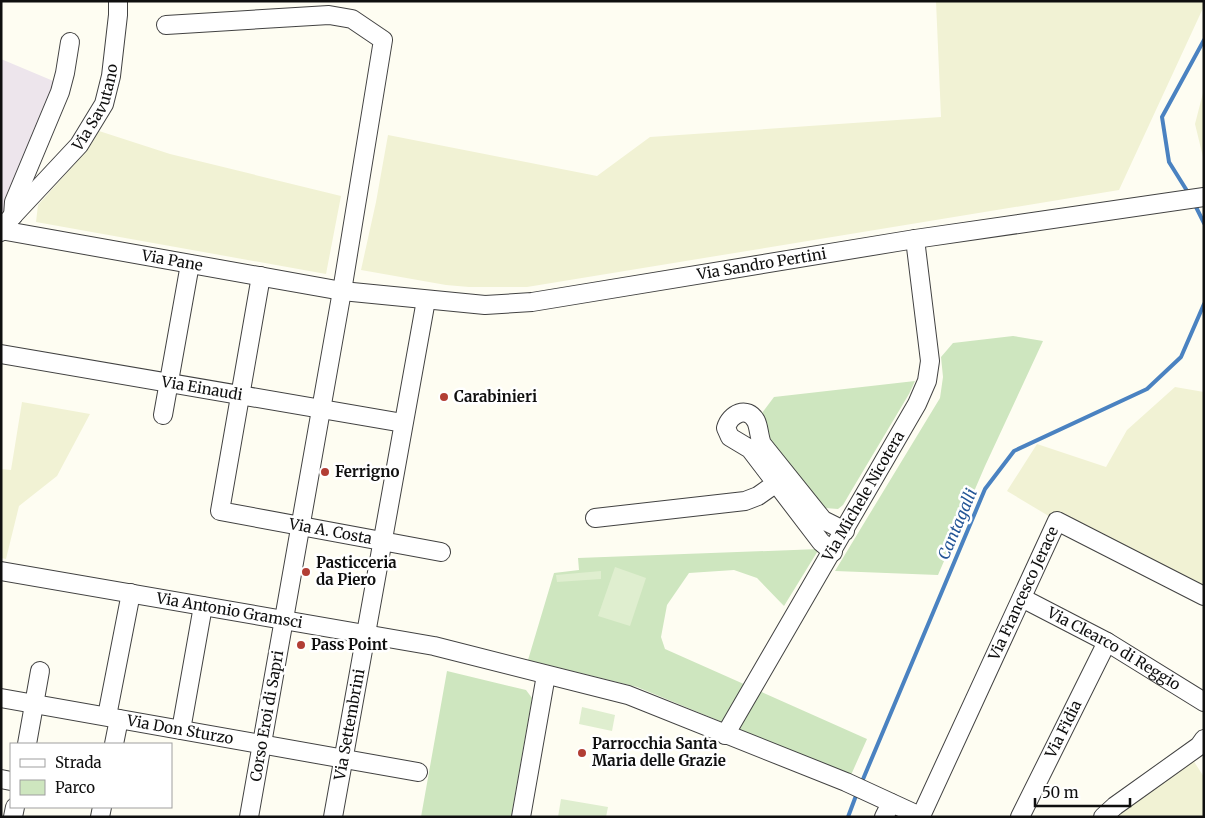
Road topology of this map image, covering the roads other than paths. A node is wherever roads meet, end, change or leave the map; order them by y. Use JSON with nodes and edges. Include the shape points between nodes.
{"nodes":[{"id":1,"x":118,"y":1,"type":"edge"},
{"id":2,"x":166,"y":25,"type":"dead end"},
{"id":3,"x":70,"y":42,"type":"dead end"},
{"id":4,"x":1204,"y":197,"type":"edge"},
{"id":5,"x":30,"y":199,"type":"junction"},
{"id":6,"x":13,"y":216,"type":"junction"},
{"id":7,"x":2,"y":231,"type":"edge"},
{"id":8,"x":44,"y":237,"type":"junction"},
{"id":9,"x":915,"y":239,"type":"junction"},
{"id":10,"x":190,"y":264,"type":"junction"},
{"id":11,"x":261,"y":276,"type":"junction"},
{"id":12,"x":342,"y":291,"type":"junction"},
{"id":13,"x":426,"y":300,"type":"junction"},
{"id":14,"x":1,"y":354,"type":"edge"},
{"id":15,"x":169,"y":383,"type":"junction"},
{"id":16,"x":240,"y":395,"type":"junction"},
{"id":17,"x":321,"y":409,"type":"junction"},
{"id":18,"x":163,"y":415,"type":"dead end"},
{"id":19,"x":404,"y":423,"type":"junction"},
{"id":20,"x":775,"y":484,"type":"junction"},
{"id":21,"x":595,"y":518,"type":"dead end"},
{"id":22,"x":300,"y":526,"type":"junction"},
{"id":23,"x":845,"y":531,"type":"junction"},
{"id":24,"x":382,"y":542,"type":"junction"},
{"id":25,"x":441,"y":552,"type":"dead end"},
{"id":26,"x":833,"y":552,"type":"junction"},
{"id":27,"x":1,"y":571,"type":"edge"},
{"id":28,"x":131,"y":593,"type":"junction"},
{"id":29,"x":1204,"y":596,"type":"edge"},
{"id":30,"x":1022,"y":598,"type":"junction"},
{"id":31,"x":203,"y":606,"type":"junction"},
{"id":32,"x":284,"y":620,"type":"junction"},
{"id":33,"x":366,"y":634,"type":"junction"},
{"id":34,"x":1108,"y":642,"type":"junction"},
{"id":35,"x":40,"y":671,"type":"dead end"},
{"id":36,"x":546,"y":675,"type":"junction"},
{"id":37,"x":1,"y":698,"type":"edge"},
{"id":38,"x":1204,"y":702,"type":"edge"},
{"id":39,"x":34,"y":704,"type":"junction"},
{"id":40,"x":113,"y":718,"type":"junction"},
{"id":41,"x":181,"y":730,"type":"junction"},
{"id":42,"x":726,"y":734,"type":"junction"},
{"id":43,"x":1204,"y":740,"type":"edge"},
{"id":44,"x":27,"y":743,"type":"edge"},
{"id":45,"x":114,"y":743,"type":"edge"},
{"id":46,"x":262,"y":744,"type":"junction"},
{"id":47,"x":344,"y":758,"type":"junction"},
{"id":48,"x":418,"y":772,"type":"dead end"},
{"id":49,"x":885,"y":806,"type":"edge"},
{"id":50,"x":249,"y":817,"type":"edge"},
{"id":51,"x":333,"y":817,"type":"edge"},
{"id":52,"x":521,"y":817,"type":"edge"},
{"id":53,"x":921,"y":817,"type":"edge"},
{"id":54,"x":1020,"y":817,"type":"edge"},
{"id":55,"x":1103,"y":817,"type":"edge"}],
"edges":[{"from":1,"to":5,"type":"street","name":"Via Savutano","via":[[111,76],[104,104],[79,145]]},
{"from":2,"to":12,"type":"street","name":"Corso Eroi di Sapri","via":[[329,15],[352,19],[383,40]]},
{"from":3,"to":6,"type":"street","via":[[60,92],[14,202]]},
{"from":4,"to":9,"type":"street","name":"Via Sandro Pertini"},
{"from":5,"to":6,"type":"street","name":"Via Savutano"},
{"from":5,"to":8,"type":"street","via":[[23,213],[26,225]]},
{"from":6,"to":7,"type":"street","name":"Via Savutano"},
{"from":7,"to":8,"type":"street","name":"Via Pane"},
{"from":8,"to":10,"type":"street","name":"Via Pane"},
{"from":9,"to":13,"type":"street","name":"Via Sandro Pertini","via":[[532,302],[484,305]]},
{"from":9,"to":23,"type":"street","name":"Via Michele Nicotera","via":[[929,349],[927,381]]},
{"from":10,"to":11,"type":"street","name":"Via Pane"},
{"from":10,"to":15,"type":"street"},
{"from":11,"to":12,"type":"street","name":"Via Pane"},
{"from":11,"to":16,"type":"street"},
{"from":12,"to":13,"type":"street","name":"Via Sandro Pertini"},
{"from":12,"to":17,"type":"street","name":"Corso Eroi di Sapri"},
{"from":13,"to":19,"type":"street","name":"Via Settembrini"},
{"from":14,"to":15,"type":"street","name":"Via Einaudi"},
{"from":15,"to":16,"type":"street","name":"Via Einaudi"},
{"from":15,"to":18,"type":"street"},
{"from":16,"to":17,"type":"street","name":"Via Einaudi"},
{"from":16,"to":22,"type":"street","name":"Via A. Costa","via":[[220,511]]},
{"from":17,"to":19,"type":"street","name":"Via Einaudi"},
{"from":17,"to":22,"type":"street","name":"Corso Eroi di Sapri"},
{"from":19,"to":24,"type":"street","name":"Via Settembrini"},
{"from":20,"to":21,"type":"street","via":[[745,501]]},
{"from":20,"to":23,"type":"street","via":[[750,449],[727,433],[727,425],[735,414],[753,417],[762,444],[823,520]]},
{"from":20,"to":26,"type":"street","via":[[821,542]]},
{"from":22,"to":24,"type":"street","name":"Via A. Costa"},
{"from":22,"to":32,"type":"street","name":"Corso Eroi di Sapri"},
{"from":23,"to":26,"type":"street","name":"Via Michele Nicotera"},
{"from":24,"to":25,"type":"street","name":"Via A. Costa"},
{"from":24,"to":33,"type":"street","name":"Via Settembrini"},
{"from":26,"to":42,"type":"street","name":"Via Michele Nicotera"},
{"from":27,"to":28,"type":"street","name":"Via Antonio Gramsci"},
{"from":28,"to":31,"type":"street","name":"Via Antonio Gramsci"},
{"from":28,"to":40,"type":"street"},
{"from":29,"to":30,"type":"street","name":"Via Francesco Jerace","via":[[1057,521]]},
{"from":30,"to":34,"type":"street","name":"Via Clearco di Reggio"},
{"from":30,"to":53,"type":"street","name":"Via Francesco Jerace"},
{"from":31,"to":32,"type":"street","name":"Via Antonio Gramsci"},
{"from":31,"to":41,"type":"street"},
{"from":32,"to":33,"type":"street","name":"Via Antonio Gramsci"},
{"from":32,"to":46,"type":"street","name":"Corso Eroi di Sapri"},
{"from":33,"to":36,"type":"street","name":"Via Antonio Gramsci","via":[[434,646]]},
{"from":33,"to":47,"type":"street","name":"Via Settembrini"},
{"from":34,"to":38,"type":"street","name":"Via Clearco di Reggio"},
{"from":34,"to":54,"type":"street","name":"Via Fidia"},
{"from":35,"to":39,"type":"street"},
{"from":36,"to":42,"type":"street","name":"Via Antonio Gramsci","via":[[628,696]]},
{"from":36,"to":52,"type":"street"},
{"from":37,"to":39,"type":"street","name":"Via Don Sturzo"},
{"from":39,"to":40,"type":"street","name":"Via Don Sturzo"},
{"from":39,"to":44,"type":"street"},
{"from":40,"to":41,"type":"street","name":"Via Don Sturzo"},
{"from":40,"to":45,"type":"street"},
{"from":41,"to":46,"type":"street","name":"Via Don Sturzo"},
{"from":42,"to":49,"type":"street","name":"Via Antonio Gramsci","via":[[846,782]]},
{"from":43,"to":55,"type":"street"},
{"from":46,"to":47,"type":"street","name":"Via Don Sturzo"},
{"from":46,"to":50,"type":"street","name":"Corso Eroi di Sapri"},
{"from":47,"to":48,"type":"street","name":"Via Don Sturzo"},
{"from":47,"to":51,"type":"street","name":"Via Settembrini"},
{"from":49,"to":53,"type":"street","name":"Via Antonio Gramsci"}]}
